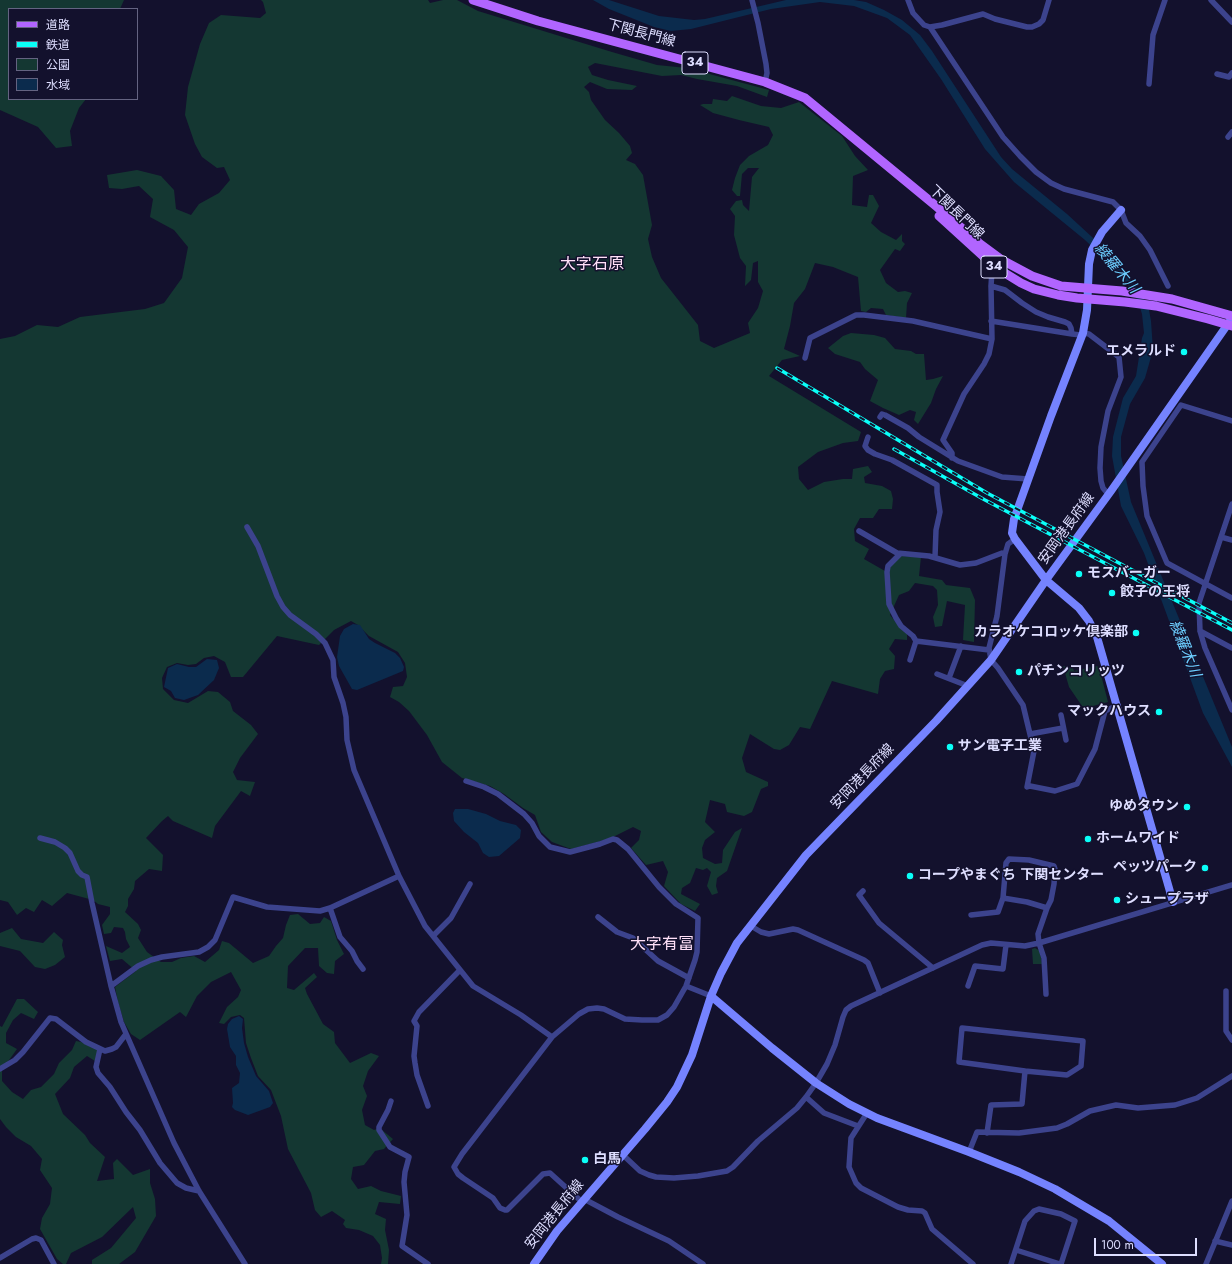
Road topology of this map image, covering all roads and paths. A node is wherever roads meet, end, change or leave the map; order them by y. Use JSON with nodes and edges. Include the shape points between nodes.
{"nodes":[{"id":1,"x":473,"y":0,"type":"edge"},
{"id":2,"x":752,"y":0,"type":"edge"},
{"id":3,"x":908,"y":0,"type":"edge"},
{"id":4,"x":1049,"y":0,"type":"edge"},
{"id":5,"x":1166,"y":0,"type":"edge"},
{"id":6,"x":1211,"y":0,"type":"edge"},
{"id":7,"x":1232,"y":22,"type":"edge"},
{"id":8,"x":930,"y":27,"type":"junction"},
{"id":9,"x":1232,"y":73,"type":"edge"},
{"id":10,"x":1217,"y":74,"type":"dead end"},
{"id":11,"x":765,"y":82,"type":"junction"},
{"id":12,"x":1149,"y":84,"type":"dead end"},
{"id":13,"x":1232,"y":132,"type":"edge"},
{"id":14,"x":1228,"y":137,"type":"dead end"},
{"id":15,"x":894,"y":172,"type":"junction"},
{"id":16,"x":1121,"y":210,"type":"junction"},
{"id":17,"x":995,"y":267,"type":"junction"},
{"id":18,"x":991,"y":286,"type":"junction"},
{"id":19,"x":1168,"y":286,"type":"dead end"},
{"id":20,"x":1089,"y":289,"type":"junction"},
{"id":21,"x":1088,"y":300,"type":"junction"},
{"id":22,"x":991,"y":321,"type":"junction"},
{"id":23,"x":1231,"y":321,"type":"edge"},
{"id":24,"x":1072,"y":334,"type":"junction"},
{"id":25,"x":1082,"y":334,"type":"junction"},
{"id":26,"x":992,"y":339,"type":"junction"},
{"id":27,"x":805,"y":358,"type":"dead end"},
{"id":28,"x":880,"y":417,"type":"dead end"},
{"id":29,"x":1232,"y":421,"type":"edge"},
{"id":30,"x":868,"y":437,"type":"dead end"},
{"id":31,"x":952,"y":458,"type":"junction"},
{"id":32,"x":1028,"y":479,"type":"junction"},
{"id":33,"x":1109,"y":493,"type":"junction"},
{"id":34,"x":1232,"y":504,"type":"edge"},
{"id":35,"x":247,"y":526,"type":"dead end"},
{"id":36,"x":858,"y":531,"type":"dead end"},
{"id":37,"x":1221,"y":537,"type":"junction"},
{"id":38,"x":1015,"y":539,"type":"junction"},
{"id":39,"x":1232,"y":540,"type":"edge"},
{"id":40,"x":900,"y":554,"type":"junction"},
{"id":41,"x":1005,"y":554,"type":"junction"},
{"id":42,"x":935,"y":557,"type":"junction"},
{"id":43,"x":1046,"y":580,"type":"junction"},
{"id":44,"x":1205,"y":584,"type":"junction"},
{"id":45,"x":1232,"y":598,"type":"edge"},
{"id":46,"x":1200,"y":631,"type":"junction"},
{"id":47,"x":916,"y":641,"type":"junction"},
{"id":48,"x":961,"y":646,"type":"junction"},
{"id":49,"x":1232,"y":648,"type":"edge"},
{"id":50,"x":989,"y":650,"type":"junction"},
{"id":51,"x":910,"y":660,"type":"dead end"},
{"id":52,"x":991,"y":660,"type":"junction"},
{"id":53,"x":937,"y":674,"type":"dead end"},
{"id":54,"x":949,"y":678,"type":"junction"},
{"id":55,"x":968,"y":686,"type":"junction"},
{"id":56,"x":1118,"y":706,"type":"junction"},
{"id":57,"x":1232,"y":710,"type":"edge"},
{"id":58,"x":1061,"y":715,"type":"dead end"},
{"id":59,"x":1063,"y":728,"type":"junction"},
{"id":60,"x":1030,"y":734,"type":"junction"},
{"id":61,"x":1066,"y":740,"type":"dead end"},
{"id":62,"x":466,"y":781,"type":"dead end"},
{"id":63,"x":40,"y":838,"type":"dead end"},
{"id":64,"x":399,"y":876,"type":"junction"},
{"id":65,"x":470,"y":884,"type":"dead end"},
{"id":66,"x":1232,"y":885,"type":"edge"},
{"id":67,"x":863,"y":891,"type":"dead end"},
{"id":68,"x":1003,"y":898,"type":"junction"},
{"id":69,"x":1173,"y":902,"type":"junction"},
{"id":70,"x":330,"y":908,"type":"junction"},
{"id":71,"x":1047,"y":908,"type":"junction"},
{"id":72,"x":971,"y":915,"type":"dead end"},
{"id":73,"x":598,"y":917,"type":"dead end"},
{"id":74,"x":751,"y":926,"type":"junction"},
{"id":75,"x":433,"y":936,"type":"junction"},
{"id":76,"x":1039,"y":943,"type":"junction"},
{"id":77,"x":1006,"y":945,"type":"junction"},
{"id":78,"x":933,"y":968,"type":"junction"},
{"id":79,"x":363,"y":970,"type":"dead end"},
{"id":80,"x":460,"y":970,"type":"junction"},
{"id":81,"x":689,"y":978,"type":"junction"},
{"id":82,"x":111,"y":986,"type":"junction"},
{"id":83,"x":686,"y":986,"type":"junction"},
{"id":84,"x":968,"y":986,"type":"dead end"},
{"id":85,"x":1226,"y":991,"type":"dead end"},
{"id":86,"x":880,"y":993,"type":"junction"},
{"id":87,"x":1046,"y":994,"type":"dead end"},
{"id":88,"x":711,"y":996,"type":"junction"},
{"id":89,"x":126,"y":1034,"type":"junction"},
{"id":90,"x":552,"y":1037,"type":"junction"},
{"id":91,"x":1232,"y":1040,"type":"edge"},
{"id":92,"x":100,"y":1049,"type":"junction"},
{"id":93,"x":0,"y":1069,"type":"edge"},
{"id":94,"x":1025,"y":1071,"type":"junction"},
{"id":95,"x":1232,"y":1076,"type":"edge"},
{"id":96,"x":816,"y":1083,"type":"junction"},
{"id":97,"x":806,"y":1097,"type":"junction"},
{"id":98,"x":391,"y":1101,"type":"dead end"},
{"id":99,"x":428,"y":1106,"type":"dead end"},
{"id":100,"x":867,"y":1113,"type":"junction"},
{"id":101,"x":858,"y":1126,"type":"junction"},
{"id":102,"x":987,"y":1133,"type":"junction"},
{"id":103,"x":969,"y":1152,"type":"junction"},
{"id":104,"x":623,"y":1155,"type":"junction"},
{"id":105,"x":199,"y":1191,"type":"junction"},
{"id":106,"x":583,"y":1201,"type":"junction"},
{"id":107,"x":1232,"y":1201,"type":"edge"},
{"id":108,"x":1215,"y":1242,"type":"junction"},
{"id":109,"x":1232,"y":1245,"type":"edge"},
{"id":110,"x":1016,"y":1250,"type":"junction"},
{"id":111,"x":0,"y":1258,"type":"edge"},
{"id":112,"x":1045,"y":1262,"type":"edge"},
{"id":113,"x":54,"y":1264,"type":"edge"},
{"id":114,"x":245,"y":1264,"type":"edge"},
{"id":115,"x":428,"y":1264,"type":"edge"},
{"id":116,"x":534,"y":1264,"type":"edge"},
{"id":117,"x":703,"y":1264,"type":"edge"},
{"id":118,"x":973,"y":1264,"type":"edge"},
{"id":119,"x":1011,"y":1264,"type":"edge"},
{"id":120,"x":1061,"y":1264,"type":"edge"},
{"id":121,"x":1162,"y":1264,"type":"edge"},
{"id":122,"x":1206,"y":1264,"type":"edge"}],
"edges":[{"from":1,"to":11,"type":"main road","name":"下関長門線","number":"34","via":[[538,21]]},
{"from":2,"to":11,"type":"street","via":[[766,64]]},
{"from":3,"to":8,"type":"street","via":[[913,13],[924,25]]},
{"from":4,"to":8,"type":"street","via":[[1043,20],[1032,26],[1027,27],[983,14]]},
{"from":5,"to":12,"type":"street","via":[[1153,35]]},
{"from":6,"to":7,"type":"street"},
{"from":8,"to":16,"type":"street","via":[[1003,137],[1036,172],[1064,189],[1113,202]]},
{"from":9,"to":10,"type":"street","via":[[1229,77]]},
{"from":11,"to":15,"type":"main road","name":"下関長門線","number":"34","via":[[804,98]]},
{"from":13,"to":14,"type":"street"},
{"from":15,"to":17,"type":"main road","name":"下関長門線","number":"34","via":[[974,250]]},
{"from":15,"to":20,"type":"main road","name":"下関長門線","number":"34","via":[[979,243],[1018,270],[1061,286]]},
{"from":16,"to":19,"type":"street","via":[[1126,223],[1150,250]]},
{"from":16,"to":20,"type":"street","via":[[1096,241],[1090,258]]},
{"from":17,"to":18,"type":"street","via":[[992,271]]},
{"from":17,"to":21,"type":"main road","name":"下関長門線","number":"34","via":[[1034,289]]},
{"from":18,"to":22,"type":"street"},
{"from":18,"to":24,"type":"street","via":[[1005,290],[1036,312],[1069,324]]},
{"from":20,"to":21,"type":"street"},
{"from":20,"to":23,"type":"main road","name":"下関長門線","number":"34","via":[[1122,291],[1187,302]]},
{"from":21,"to":23,"type":"main road","name":"下関長門線","number":"34","via":[[1156,306],[1208,319]]},
{"from":21,"to":25,"type":"street"},
{"from":22,"to":24,"type":"street"},
{"from":22,"to":26,"type":"street"},
{"from":23,"to":33,"type":"street","name":"安岡港長府線"},
{"from":24,"to":25,"type":"street"},
{"from":25,"to":32,"type":"street"},
{"from":25,"to":33,"type":"street","via":[[1089,334],[1119,357],[1121,377],[1108,411],[1101,447],[1101,481],[1103,488]]},
{"from":26,"to":27,"type":"street","via":[[913,321],[856,315],[810,338]]},
{"from":26,"to":31,"type":"street","via":[[989,354],[964,394],[943,440]]},
{"from":28,"to":31,"type":"street","via":[[882,414],[885,415],[908,428]]},
{"from":29,"to":44,"type":"street","via":[[1182,405],[1142,462],[1147,516],[1166,563]]},
{"from":30,"to":42,"type":"street","via":[[865,446],[868,450],[938,485],[940,512]]},
{"from":31,"to":32,"type":"street","via":[[1002,477]]},
{"from":32,"to":38,"type":"street","via":[[1012,526]]},
{"from":33,"to":43,"type":"street","name":"安岡港長府線"},
{"from":34,"to":37,"type":"street"},
{"from":35,"to":64,"type":"street","via":[[283,607],[316,634],[333,660],[334,676],[346,717],[346,740],[354,770]]},
{"from":36,"to":40,"type":"street"},
{"from":37,"to":39,"type":"street"},
{"from":37,"to":44,"type":"street"},
{"from":38,"to":41,"type":"street","via":[[1008,544]]},
{"from":38,"to":43,"type":"street"},
{"from":40,"to":42,"type":"street"},
{"from":40,"to":47,"type":"street","via":[[888,566],[889,604],[902,626]]},
{"from":41,"to":42,"type":"street","via":[[968,565]]},
{"from":41,"to":50,"type":"street","via":[[997,616]]},
{"from":43,"to":52,"type":"street","name":"安岡港長府線"},
{"from":43,"to":56,"type":"street","via":[[1069,598],[1089,621],[1097,637]]},
{"from":44,"to":45,"type":"street"},
{"from":44,"to":46,"type":"street","via":[[1199,603]]},
{"from":46,"to":49,"type":"street"},
{"from":46,"to":57,"type":"street"},
{"from":47,"to":48,"type":"street"},
{"from":47,"to":51,"type":"street"},
{"from":48,"to":50,"type":"street"},
{"from":48,"to":54,"type":"street"},
{"from":50,"to":52,"type":"street"},
{"from":52,"to":55,"type":"street","name":"安岡港長府線"},
{"from":52,"to":60,"type":"street","via":[[1023,705]]},
{"from":53,"to":54,"type":"street"},
{"from":54,"to":55,"type":"street"},
{"from":55,"to":74,"type":"street","name":"安岡港長府線","via":[[806,855]]},
{"from":56,"to":60,"type":"street","via":[[1105,711],[1096,749],[1078,784],[1055,791],[1026,787],[1034,751]]},
{"from":56,"to":69,"type":"street"},
{"from":58,"to":59,"type":"street"},
{"from":59,"to":60,"type":"street"},
{"from":59,"to":61,"type":"street"},
{"from":62,"to":81,"type":"street","via":[[498,794],[524,814],[539,836],[550,846],[570,852],[613,839],[628,849],[659,887],[681,908],[698,918],[697,952]]},
{"from":63,"to":82,"type":"street","via":[[65,848],[78,871],[87,877]]},
{"from":64,"to":70,"type":"street"},
{"from":64,"to":75,"type":"street","via":[[425,926]]},
{"from":65,"to":75,"type":"street","via":[[451,918]]},
{"from":66,"to":69,"type":"street"},
{"from":67,"to":78,"type":"street","via":[[859,895],[879,923]]},
{"from":68,"to":71,"type":"street"},
{"from":68,"to":71,"type":"street","via":[[1006,863],[1009,859],[1029,860],[1054,866],[1054,884]]},
{"from":68,"to":72,"type":"street","via":[[998,912]]},
{"from":69,"to":76,"type":"street"},
{"from":70,"to":79,"type":"street","via":[[340,937],[352,950]]},
{"from":70,"to":82,"type":"street","via":[[311,911],[267,907],[233,897],[215,940],[208,947],[199,952],[150,960]]},
{"from":71,"to":76,"type":"street","via":[[1038,934]]},
{"from":73,"to":81,"type":"street","via":[[617,932],[633,938],[662,963]]},
{"from":74,"to":86,"type":"street","via":[[764,934],[798,930],[864,960],[868,963]]},
{"from":74,"to":88,"type":"street","name":"安岡港長府線","via":[[738,943]]},
{"from":75,"to":80,"type":"street"},
{"from":76,"to":77,"type":"street","via":[[1025,946]]},
{"from":76,"to":87,"type":"street","via":[[1044,958],[1042,980]]},
{"from":77,"to":78,"type":"street","via":[[982,945]]},
{"from":77,"to":84,"type":"street","via":[[1003,968],[975,966]]},
{"from":78,"to":86,"type":"street"},
{"from":80,"to":90,"type":"street","via":[[473,986]]},
{"from":80,"to":99,"type":"street","via":[[419,1012],[414,1021],[417,1026],[415,1063]]},
{"from":81,"to":83,"type":"street"},
{"from":82,"to":89,"type":"street"},
{"from":83,"to":88,"type":"street"},
{"from":83,"to":90,"type":"street","via":[[674,1007],[658,1020],[625,1019],[604,1009],[588,1009]]},
{"from":85,"to":91,"type":"street","via":[[1226,1031]]},
{"from":86,"to":96,"type":"street","via":[[846,1010],[827,1064]]},
{"from":88,"to":96,"type":"street"},
{"from":88,"to":104,"type":"street","name":"安岡港長府線","via":[[692,1055],[680,1081],[667,1102]]},
{"from":89,"to":92,"type":"street","via":[[112,1049]]},
{"from":89,"to":105,"type":"street","via":[[174,1143]]},
{"from":90,"to":106,"type":"street","via":[[454,1167],[462,1178],[492,1198],[504,1210],[507,1210],[544,1174],[550,1173]]},
{"from":92,"to":93,"type":"street","via":[[86,1042],[56,1019],[50,1018],[23,1052]]},
{"from":92,"to":105,"type":"street","via":[[96,1067],[98,1072],[140,1130],[160,1163],[177,1183]]},
{"from":94,"to":94,"type":"street","via":[[1067,1075],[1081,1066],[1083,1041],[962,1028],[959,1062]]},
{"from":94,"to":102,"type":"street","via":[[1022,1104],[991,1106]]},
{"from":95,"to":102,"type":"street","via":[[1197,1098],[1175,1105],[1138,1108],[1116,1105],[1090,1111],[1057,1128],[1019,1133]]},
{"from":96,"to":97,"type":"street"},
{"from":96,"to":100,"type":"street"},
{"from":97,"to":101,"type":"street","via":[[824,1113]]},
{"from":97,"to":104,"type":"street","via":[[727,1171],[698,1176],[656,1177],[640,1170]]},
{"from":98,"to":115,"type":"street","via":[[379,1130],[390,1147],[409,1158],[404,1182],[408,1214],[402,1246]]},
{"from":100,"to":101,"type":"street"},
{"from":100,"to":103,"type":"street"},
{"from":101,"to":118,"type":"street","via":[[851,1138],[849,1157],[849,1167],[856,1183],[898,1207],[925,1213],[932,1229]]},
{"from":102,"to":103,"type":"street","via":[[977,1132]]},
{"from":103,"to":121,"type":"street","via":[[1037,1180],[1080,1203],[1109,1221]]},
{"from":104,"to":106,"type":"street","name":"安岡港長府線"},
{"from":105,"to":114,"type":"street"},
{"from":106,"to":116,"type":"street","name":"安岡港長府線"},
{"from":106,"to":117,"type":"street","via":[[669,1241]]},
{"from":107,"to":108,"type":"street"},
{"from":108,"to":109,"type":"street"},
{"from":108,"to":122,"type":"street"},
{"from":110,"to":112,"type":"street"},
{"from":110,"to":119,"type":"street"},
{"from":110,"to":120,"type":"street","via":[[1025,1221],[1034,1211],[1039,1209],[1061,1214],[1074,1221]]},
{"from":111,"to":113,"type":"street","via":[[36,1238],[41,1240]]},
{"from":112,"to":120,"type":"street"}]}
